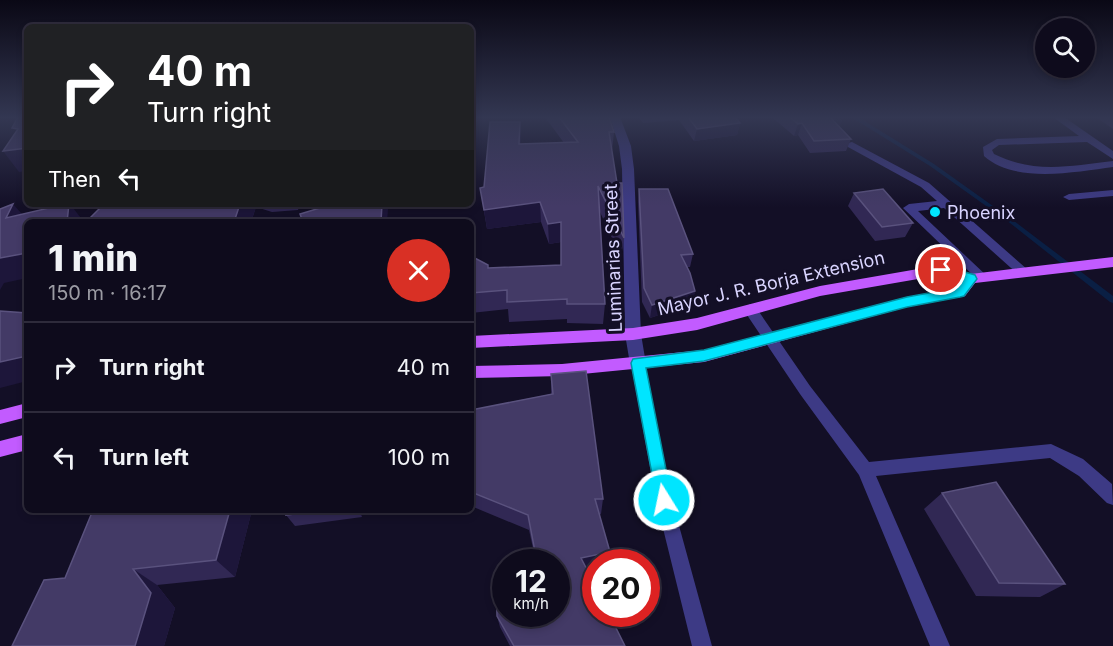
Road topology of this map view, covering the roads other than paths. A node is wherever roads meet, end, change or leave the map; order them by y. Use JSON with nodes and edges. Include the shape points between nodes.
{"nodes":[{"id":1,"x":625,"y":147,"type":"edge"},
{"id":2,"x":856,"y":147,"type":"edge"},
{"id":3,"x":990,"y":147,"type":"edge"},
{"id":4,"x":1100,"y":147,"type":"edge"},
{"id":5,"x":1113,"y":156,"type":"edge"},
{"id":6,"x":1113,"y":164,"type":"edge"},
{"id":7,"x":1113,"y":194,"type":"edge"},
{"id":8,"x":1069,"y":197,"type":"dead end"},
{"id":9,"x":946,"y":204,"type":"junction"},
{"id":10,"x":1113,"y":262,"type":"edge"},
{"id":11,"x":1024,"y":273,"type":"junction"},
{"id":12,"x":976,"y":278,"type":"junction"},
{"id":13,"x":750,"y":309,"type":"junction"},
{"id":14,"x":633,"y":334,"type":"junction"},
{"id":15,"x":771,"y":339,"type":"junction"},
{"id":16,"x":474,"y":342,"type":"edge"},
{"id":17,"x":638,"y":363,"type":"junction"},
{"id":18,"x":474,"y":372,"type":"edge"},
{"id":19,"x":24,"y":411,"type":"edge"},
{"id":20,"x":0,"y":417,"type":"edge"},
{"id":21,"x":24,"y":443,"type":"edge"},
{"id":22,"x":0,"y":448,"type":"edge"},
{"id":23,"x":866,"y":470,"type":"junction"},
{"id":24,"x":1113,"y":497,"type":"edge"},
{"id":25,"x":702,"y":646,"type":"edge"},
{"id":26,"x":940,"y":646,"type":"edge"}],
"edges":[{"from":1,"to":14,"type":"street","name":"Luminarias Street"},
{"from":2,"to":9,"type":"lane","via":[[915,178]]},
{"from":3,"to":6,"type":"lane","via":[[989,156],[1021,170],[1045,172]]},
{"from":4,"to":5,"type":"lane"},
{"from":7,"to":8,"type":"lane"},
{"from":9,"to":11,"type":"lane"},
{"from":9,"to":12,"type":"lane","via":[[909,208]]},
{"from":10,"to":11,"type":"main road","name":"Mayor J. R. Borja Extension"},
{"from":11,"to":12,"type":"main road","name":"Mayor J. R. Borja Extension"},
{"from":12,"to":13,"type":"main road","name":"Mayor J. R. Borja Extension","via":[[941,270],[830,289]]},
{"from":12,"to":15,"type":"main road","name":"Mayor J. R. Borja Extension","via":[[960,292],[907,302]]},
{"from":13,"to":14,"type":"main road","name":"Mayor J. R. Borja Extension","via":[[697,324]]},
{"from":13,"to":15,"type":"lane"},
{"from":14,"to":16,"type":"main road","name":"Mayor J. R. Borja Extension"},
{"from":14,"to":17,"type":"street","name":"Luminarias Street"},
{"from":15,"to":17,"type":"main road","name":"Mayor J. R. Borja Extension","via":[[704,356]]},
{"from":15,"to":23,"type":"lane"},
{"from":17,"to":18,"type":"main road","name":"Mayor J. R. Borja Extension"},
{"from":17,"to":25,"type":"lane","via":[[664,500]]},
{"from":19,"to":20,"type":"main road"},
{"from":21,"to":22,"type":"main road"},
{"from":23,"to":24,"type":"lane","via":[[1051,451],[1070,458]]},
{"from":23,"to":26,"type":"lane"}]}
